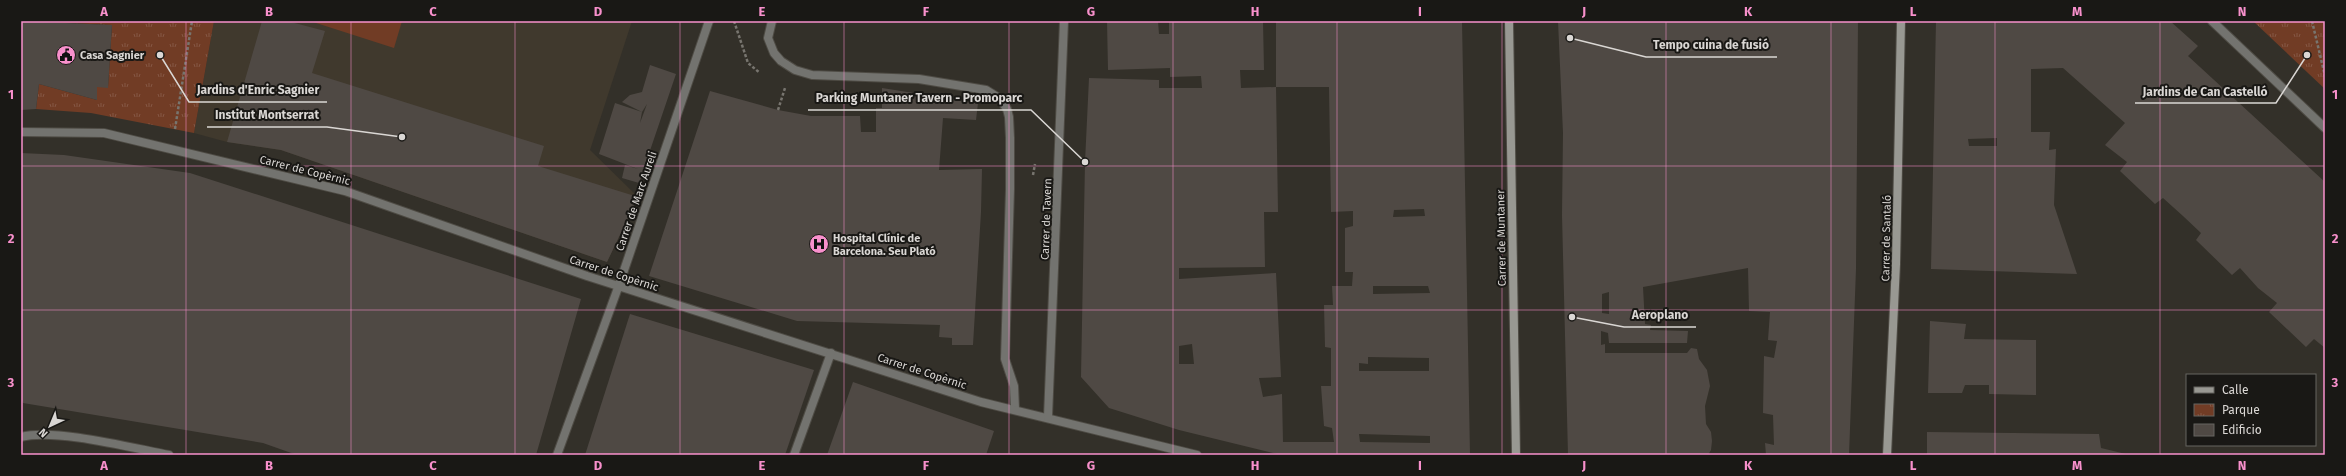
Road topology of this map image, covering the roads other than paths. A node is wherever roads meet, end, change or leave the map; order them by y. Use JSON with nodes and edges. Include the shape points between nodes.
{"nodes":[{"id":1,"x":709,"y":21,"type":"edge"},
{"id":2,"x":772,"y":21,"type":"edge"},
{"id":3,"x":1064,"y":21,"type":"edge"},
{"id":4,"x":1509,"y":21,"type":"edge"},
{"id":5,"x":1901,"y":21,"type":"edge"},
{"id":6,"x":2212,"y":21,"type":"edge"},
{"id":7,"x":2325,"y":128,"type":"edge"},
{"id":8,"x":21,"y":132,"type":"edge"},
{"id":9,"x":619,"y":285,"type":"junction"},
{"id":10,"x":831,"y":353,"type":"junction"},
{"id":11,"x":1015,"y":409,"type":"junction"},
{"id":12,"x":1048,"y":417,"type":"junction"},
{"id":13,"x":21,"y":437,"type":"edge"},
{"id":14,"x":169,"y":455,"type":"edge"},
{"id":15,"x":558,"y":455,"type":"edge"},
{"id":16,"x":794,"y":455,"type":"edge"},
{"id":17,"x":1197,"y":455,"type":"edge"},
{"id":18,"x":1516,"y":455,"type":"edge"},
{"id":19,"x":1887,"y":455,"type":"edge"}],
"edges":[{"from":1,"to":9,"type":"street","name":"Carrer de Marc Aureli"},
{"from":2,"to":11,"type":"street","via":[[768,38],[774,53],[795,70],[812,75],[897,76],[986,90],[999,98],[1007,109],[1010,189],[1005,359],[1014,386]]},
{"from":3,"to":12,"type":"street","name":"Carrer de Tavern"},
{"from":4,"to":18,"type":"street","name":"Carrer de Muntaner"},
{"from":5,"to":19,"type":"street","name":"Carrer de Santaló","via":[[1896,264]]},
{"from":6,"to":7,"type":"street"},
{"from":8,"to":9,"type":"street","name":"Carrer de Copèrnic","via":[[104,132],[345,191]]},
{"from":9,"to":10,"type":"street","name":"Carrer de Copèrnic"},
{"from":9,"to":15,"type":"street","name":"Carrer de Marc Aureli"},
{"from":10,"to":11,"type":"street","name":"Carrer de Copèrnic","via":[[981,402]]},
{"from":10,"to":16,"type":"street"},
{"from":11,"to":12,"type":"street","name":"Carrer de Copèrnic"},
{"from":12,"to":17,"type":"street","name":"Carrer de Copèrnic"},
{"from":13,"to":14,"type":"street","via":[[41,435],[94,440]]}]}
